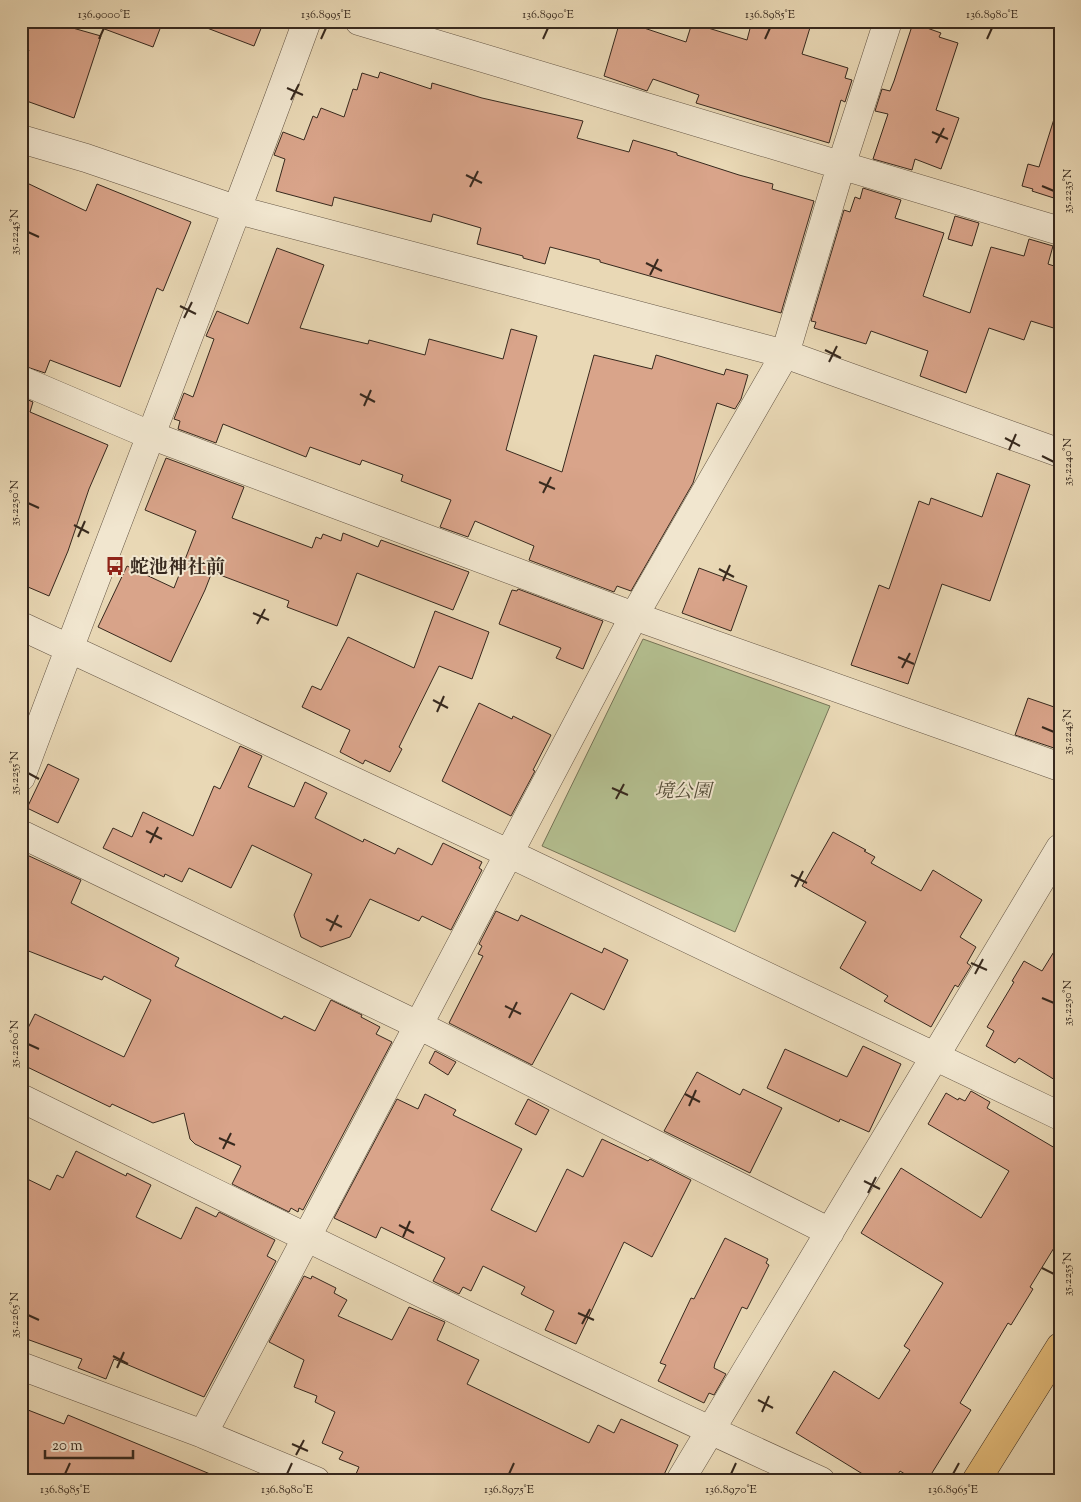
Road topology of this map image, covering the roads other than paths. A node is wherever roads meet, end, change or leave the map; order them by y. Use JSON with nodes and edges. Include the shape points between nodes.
{"nodes":[{"id":1,"x":307,"y":21,"type":"edge"},
{"id":2,"x":359,"y":21,"type":"edge"},
{"id":3,"x":888,"y":21,"type":"edge"},
{"id":4,"x":21,"y":139,"type":"edge"},
{"id":5,"x":841,"y":166,"type":"junction"},
{"id":6,"x":238,"y":210,"type":"junction"},
{"id":7,"x":1060,"y":231,"type":"edge"},
{"id":8,"x":785,"y":354,"type":"junction"},
{"id":9,"x":21,"y":380,"type":"edge"},
{"id":10,"x":150,"y":435,"type":"junction"},
{"id":11,"x":1060,"y":453,"type":"edge"},
{"id":12,"x":634,"y":616,"type":"junction"},
{"id":13,"x":21,"y":626,"type":"edge"},
{"id":14,"x":69,"y":648,"type":"junction"},
{"id":15,"x":1060,"y":767,"type":"edge"},
{"id":16,"x":21,"y":777,"type":"edge"},
{"id":17,"x":21,"y":834,"type":"edge"},
{"id":18,"x":1060,"y":848,"type":"edge"},
{"id":19,"x":508,"y":853,"type":"junction"},
{"id":20,"x":418,"y":1025,"type":"junction"},
{"id":21,"x":934,"y":1057,"type":"junction"},
{"id":22,"x":21,"y":1098,"type":"edge"},
{"id":23,"x":1060,"y":1116,"type":"edge"},
{"id":24,"x":830,"y":1232,"type":"junction"},
{"id":25,"x":306,"y":1237,"type":"junction"},
{"id":26,"x":1060,"y":1347,"type":"edge"},
{"id":27,"x":21,"y":1366,"type":"edge"},
{"id":28,"x":710,"y":1430,"type":"junction"},
{"id":29,"x":203,"y":1434,"type":"junction"},
{"id":30,"x":316,"y":1481,"type":"edge"},
{"id":31,"x":680,"y":1481,"type":"edge"},
{"id":32,"x":820,"y":1481,"type":"edge"},
{"id":33,"x":976,"y":1481,"type":"edge"}],
"edges":[{"from":1,"to":6,"type":"street"},
{"from":2,"to":5,"type":"street"},
{"from":3,"to":5,"type":"street"},
{"from":4,"to":6,"type":"street"},
{"from":5,"to":7,"type":"street"},
{"from":5,"to":8,"type":"street"},
{"from":6,"to":8,"type":"street"},
{"from":6,"to":10,"type":"street"},
{"from":8,"to":11,"type":"street"},
{"from":8,"to":12,"type":"street"},
{"from":9,"to":10,"type":"street"},
{"from":10,"to":12,"type":"street"},
{"from":10,"to":14,"type":"street"},
{"from":12,"to":15,"type":"street"},
{"from":12,"to":19,"type":"street"},
{"from":13,"to":14,"type":"street"},
{"from":14,"to":16,"type":"street"},
{"from":14,"to":19,"type":"street"},
{"from":17,"to":20,"type":"street"},
{"from":18,"to":21,"type":"street"},
{"from":19,"to":20,"type":"street"},
{"from":19,"to":21,"type":"street"},
{"from":20,"to":24,"type":"street"},
{"from":20,"to":25,"type":"street"},
{"from":21,"to":23,"type":"street"},
{"from":21,"to":24,"type":"street"},
{"from":22,"to":25,"type":"street"},
{"from":24,"to":28,"type":"street"},
{"from":25,"to":28,"type":"street"},
{"from":25,"to":29,"type":"street"},
{"from":26,"to":33,"type":"main road"},
{"from":27,"to":29,"type":"street"},
{"from":28,"to":31,"type":"street"},
{"from":28,"to":32,"type":"street"},
{"from":29,"to":30,"type":"street"}]}
